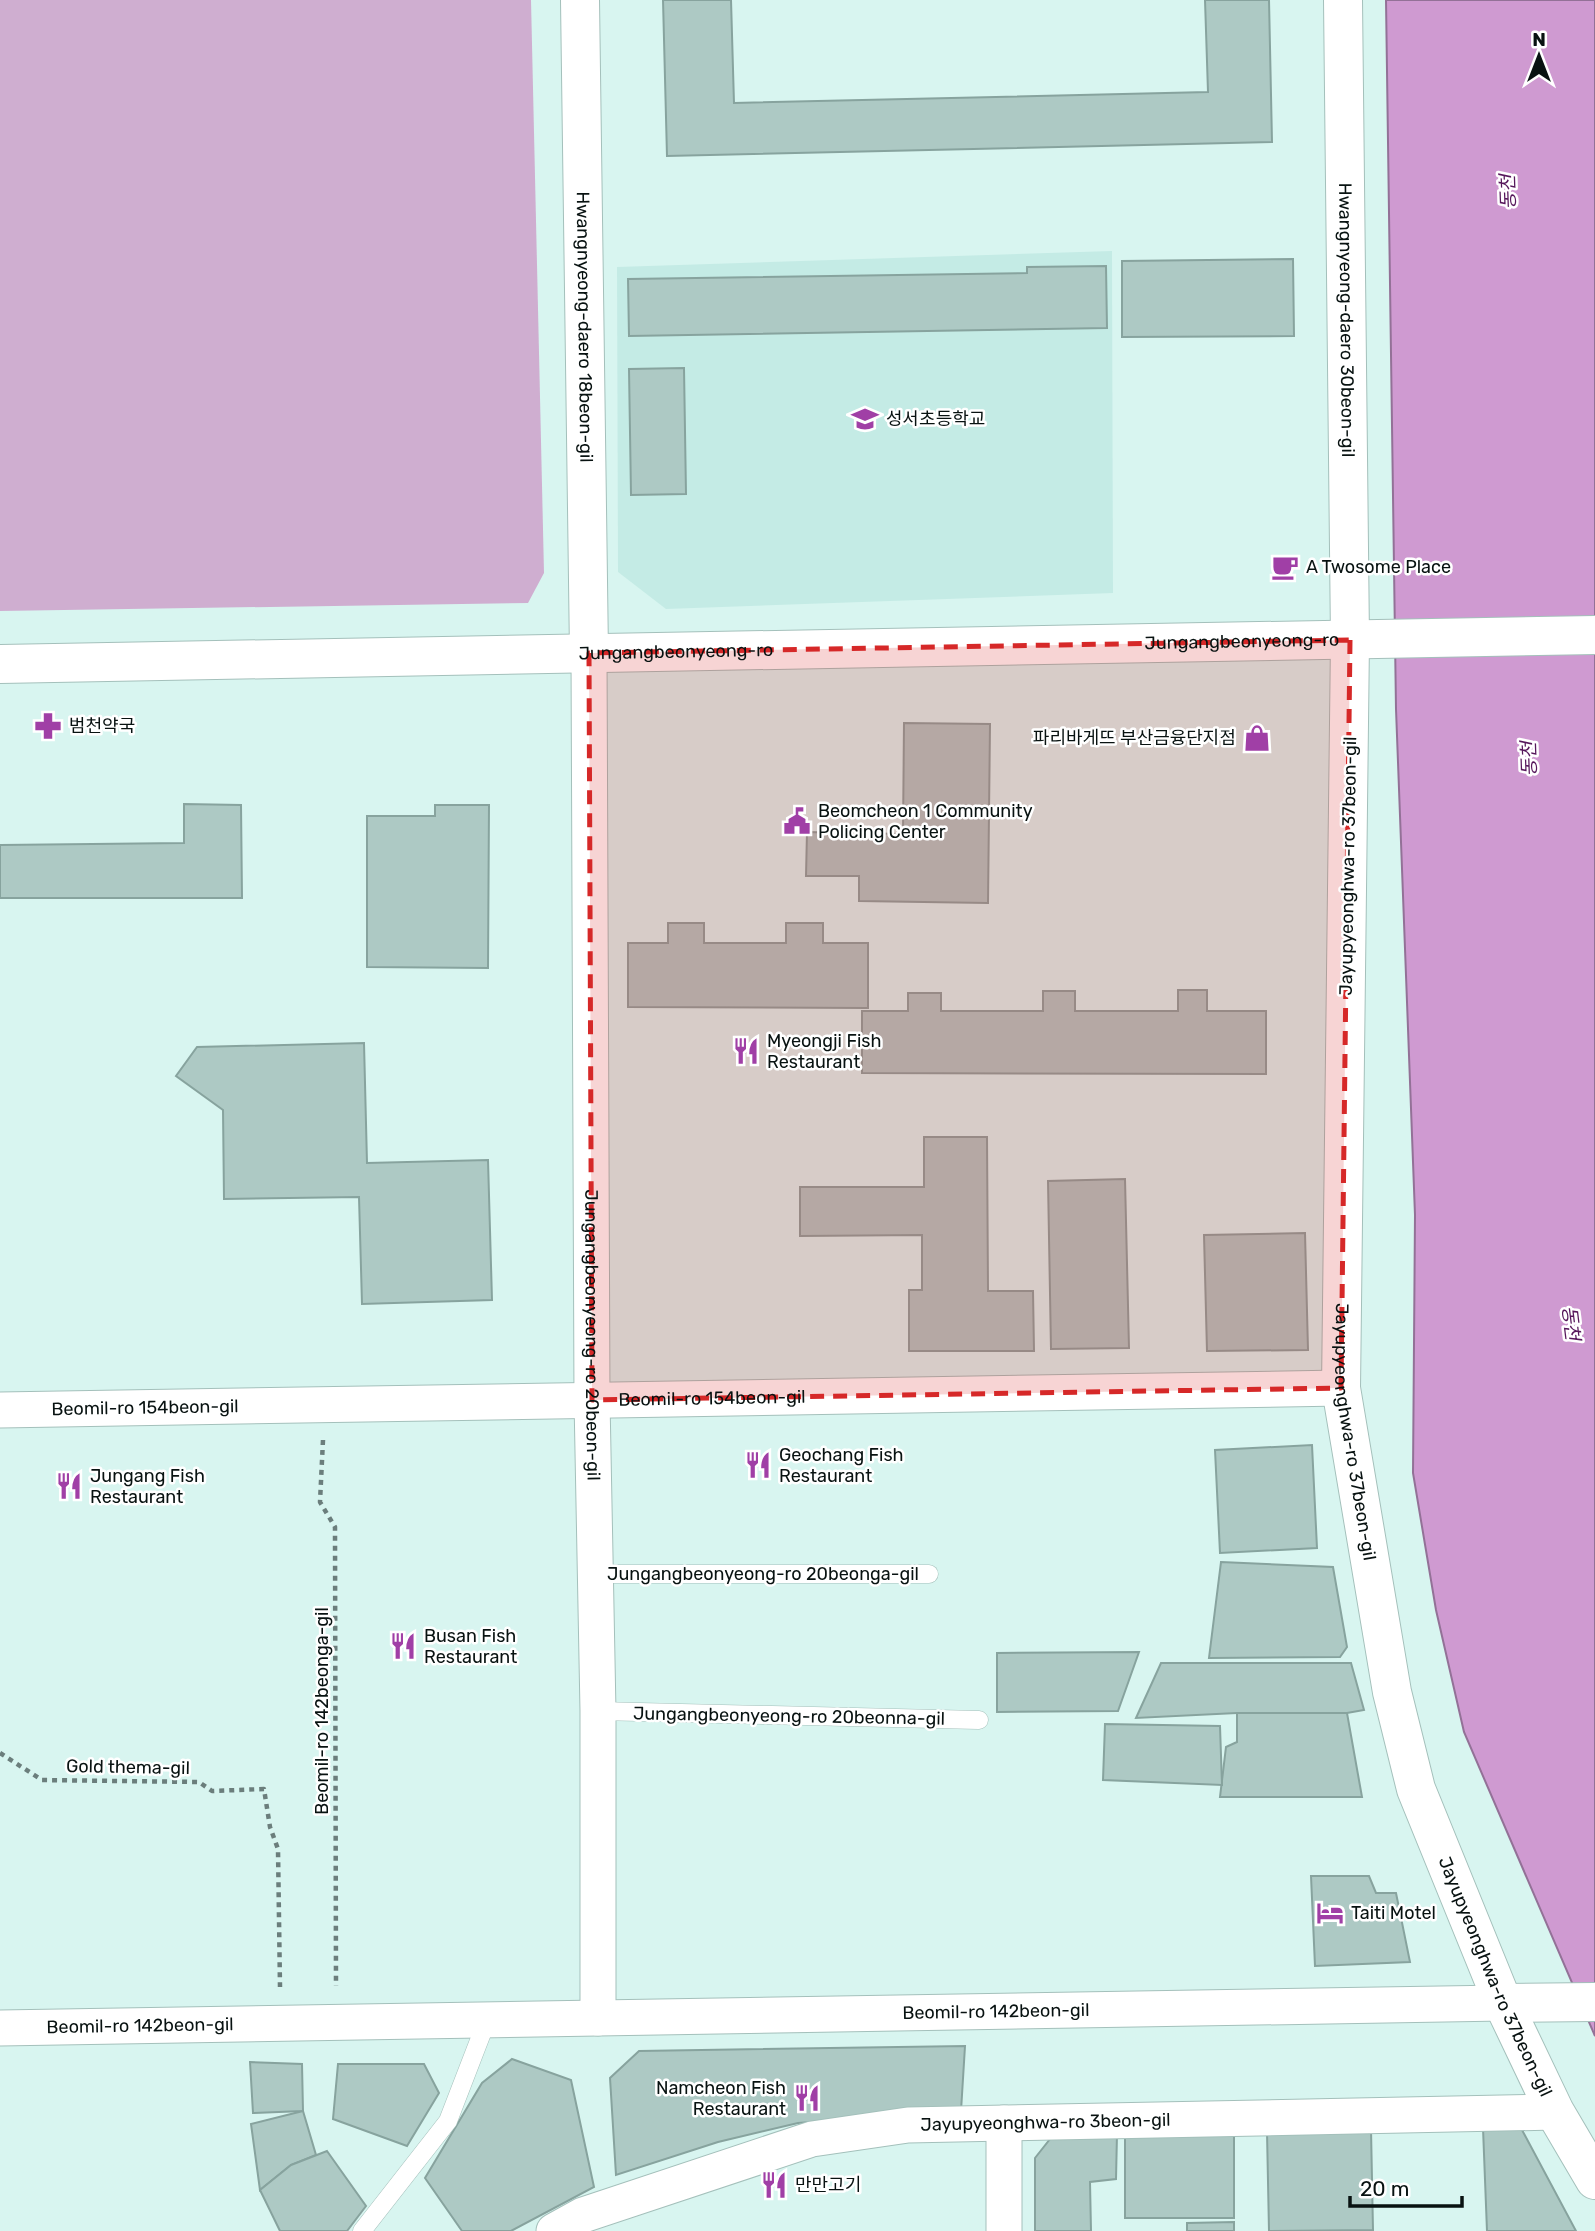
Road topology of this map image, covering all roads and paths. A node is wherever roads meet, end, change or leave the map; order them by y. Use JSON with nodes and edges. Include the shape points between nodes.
{"nodes":[{"id":1,"x":580,"y":0,"type":"edge"},
{"id":2,"x":1343,"y":0,"type":"edge"},
{"id":3,"x":1595,"y":635,"type":"edge"},
{"id":4,"x":1350,"y":640,"type":"junction"},
{"id":5,"x":589,"y":653,"type":"junction"},
{"id":6,"x":0,"y":664,"type":"edge"},
{"id":7,"x":1341,"y":1388,"type":"junction"},
{"id":8,"x":593,"y":1400,"type":"junction"},
{"id":9,"x":325,"y":1404,"type":"junction"},
{"id":10,"x":0,"y":1410,"type":"edge"},
{"id":11,"x":597,"y":1574,"type":"junction"},
{"id":12,"x":929,"y":1574,"type":"dead end"},
{"id":13,"x":598,"y":1711,"type":"junction"},
{"id":14,"x":979,"y":1720,"type":"dead end"},
{"id":15,"x":0,"y":1753,"type":"edge"},
{"id":16,"x":1595,"y":2001,"type":"edge"},
{"id":17,"x":1518,"y":2002,"type":"junction"},
{"id":18,"x":598,"y":2018,"type":"junction"},
{"id":19,"x":487,"y":2020,"type":"junction"},
{"id":20,"x":336,"y":2022,"type":"junction"},
{"id":21,"x":281,"y":2023,"type":"junction"},
{"id":22,"x":0,"y":2028,"type":"edge"},
{"id":23,"x":1555,"y":2112,"type":"junction"},
{"id":24,"x":1004,"y":2123,"type":"junction"},
{"id":25,"x":1595,"y":2180,"type":"edge"},
{"id":26,"x":362,"y":2231,"type":"edge"},
{"id":27,"x":554,"y":2231,"type":"edge"},
{"id":28,"x":1004,"y":2231,"type":"edge"}],
"edges":[{"from":1,"to":5,"type":"street","name":"Hwangnyeong-daero 18beon-gil"},
{"from":2,"to":4,"type":"street","name":"Hwangnyeong-daero 30beon-gil"},
{"from":3,"to":4,"type":"street","name":"Jungangbeonyeong-ro"},
{"from":4,"to":5,"type":"street","name":"Jungangbeonyeong-ro"},
{"from":4,"to":7,"type":"street","name":"Jayupyeonghwa-ro 37beon-gil"},
{"from":5,"to":6,"type":"street","name":"Jungangbeonyeong-ro"},
{"from":5,"to":8,"type":"street","name":"Jungangbeonyeong-ro 20beon-gil"},
{"from":7,"to":8,"type":"street","name":"Beomil-ro 154beon-gil"},
{"from":7,"to":17,"type":"street","name":"Jayupyeonghwa-ro 37beon-gil","via":[[1392,1692],[1416,1788]]},
{"from":8,"to":9,"type":"street","name":"Beomil-ro 154beon-gil"},
{"from":8,"to":11,"type":"street","name":"Jungangbeonyeong-ro 20beon-gil"},
{"from":9,"to":10,"type":"street","name":"Beomil-ro 154beon-gil"},
{"from":9,"to":20,"type":"path","name":"Beomil-ro 142beonga-gil","via":[[320,1502],[335,1527]]},
{"from":11,"to":12,"type":"lane","name":"Jungangbeonyeong-ro 20beonga-gil"},
{"from":11,"to":13,"type":"street","name":"Jungangbeonyeong-ro 20beon-gil"},
{"from":13,"to":14,"type":"lane","name":"Jungangbeonyeong-ro 20beonna-gil"},
{"from":13,"to":18,"type":"street","name":"Jungangbeonyeong-ro 20beon-gil"},
{"from":15,"to":21,"type":"path","name":"Gold thema-gil","via":[[42,1780],[199,1782],[212,1791],[264,1789],[278,1849]]},
{"from":16,"to":17,"type":"street"},
{"from":17,"to":18,"type":"street","name":"Beomil-ro 142beon-gil"},
{"from":17,"to":23,"type":"street","name":"Jayupyeonghwa-ro 37beon-gil"},
{"from":18,"to":19,"type":"street","name":"Beomil-ro 142beon-gil"},
{"from":19,"to":20,"type":"street","name":"Beomil-ro 142beon-gil"},
{"from":19,"to":26,"type":"lane","via":[[448,2121]]},
{"from":20,"to":21,"type":"street","name":"Beomil-ro 142beon-gil"},
{"from":21,"to":22,"type":"street","name":"Beomil-ro 142beon-gil"},
{"from":23,"to":24,"type":"street","name":"Jayupyeonghwa-ro 3beon-gil"},
{"from":23,"to":25,"type":"street","name":"Jayupyeonghwa-ro 37beon-gil"},
{"from":24,"to":27,"type":"street","name":"Jayupyeonghwa-ro 3beon-gil","via":[[908,2124],[812,2139],[583,2215]]},
{"from":24,"to":28,"type":"street"}]}
